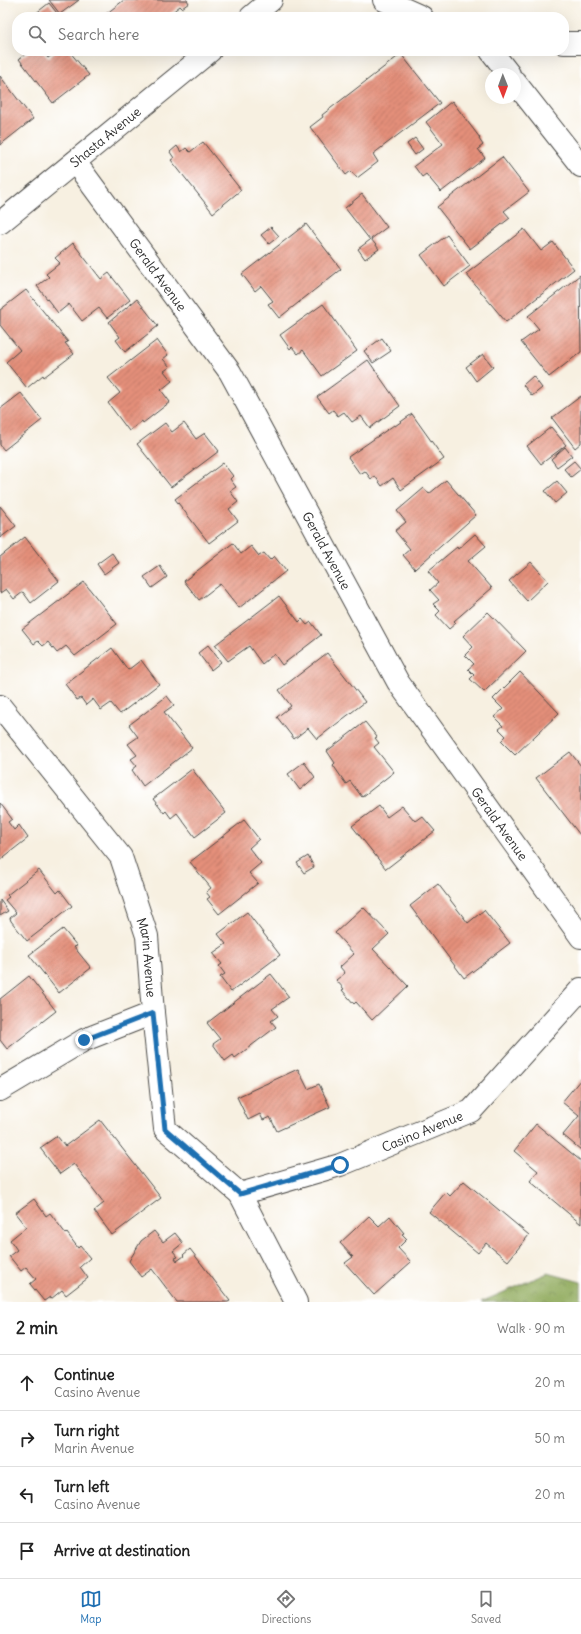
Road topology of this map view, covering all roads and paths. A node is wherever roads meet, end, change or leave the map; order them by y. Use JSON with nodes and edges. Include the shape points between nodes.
{"nodes":[{"id":1,"x":271,"y":0,"type":"edge"},
{"id":2,"x":384,"y":0,"type":"edge"},
{"id":3,"x":257,"y":12,"type":"edge"},
{"id":4,"x":411,"y":12,"type":"edge"},
{"id":5,"x":569,"y":43,"type":"edge"},
{"id":6,"x":581,"y":43,"type":"edge"},
{"id":7,"x":204,"y":56,"type":"edge"},
{"id":8,"x":495,"y":56,"type":"edge"},
{"id":9,"x":504,"y":68,"type":"edge"},
{"id":10,"x":521,"y":90,"type":"edge"},
{"id":11,"x":75,"y":162,"type":"junction"},
{"id":12,"x":581,"y":166,"type":"edge"},
{"id":13,"x":0,"y":223,"type":"edge"},
{"id":14,"x":0,"y":706,"type":"edge"},
{"id":15,"x":581,"y":937,"type":"edge"},
{"id":16,"x":581,"y":989,"type":"edge"},
{"id":17,"x":153,"y":1013,"type":"junction"},
{"id":18,"x":0,"y":1090,"type":"edge"},
{"id":19,"x":240,"y":1194,"type":"junction"},
{"id":20,"x":296,"y":1302,"type":"edge"}],
"edges":[{"from":1,"to":3,"type":"street"},
{"from":2,"to":4,"type":"street"},
{"from":5,"to":6,"type":"street"},
{"from":7,"to":11,"type":"street","name":"Shasta Avenue"},
{"from":8,"to":9,"type":"street"},
{"from":10,"to":12,"type":"street"},
{"from":11,"to":13,"type":"street","name":"Shasta Avenue"},
{"from":11,"to":15,"type":"street","name":"Gerald Avenue","via":[[230,372],[398,682]]},
{"from":14,"to":17,"type":"street","name":"Marin Avenue","via":[[121,857],[147,936]]},
{"from":16,"to":19,"type":"street","name":"Casino Avenue","via":[[471,1111],[340,1165]]},
{"from":17,"to":18,"type":"street","via":[[84,1040]]},
{"from":17,"to":19,"type":"street","name":"Marin Avenue","via":[[165,1129]]},
{"from":19,"to":20,"type":"street","name":"Marin Avenue"}]}
